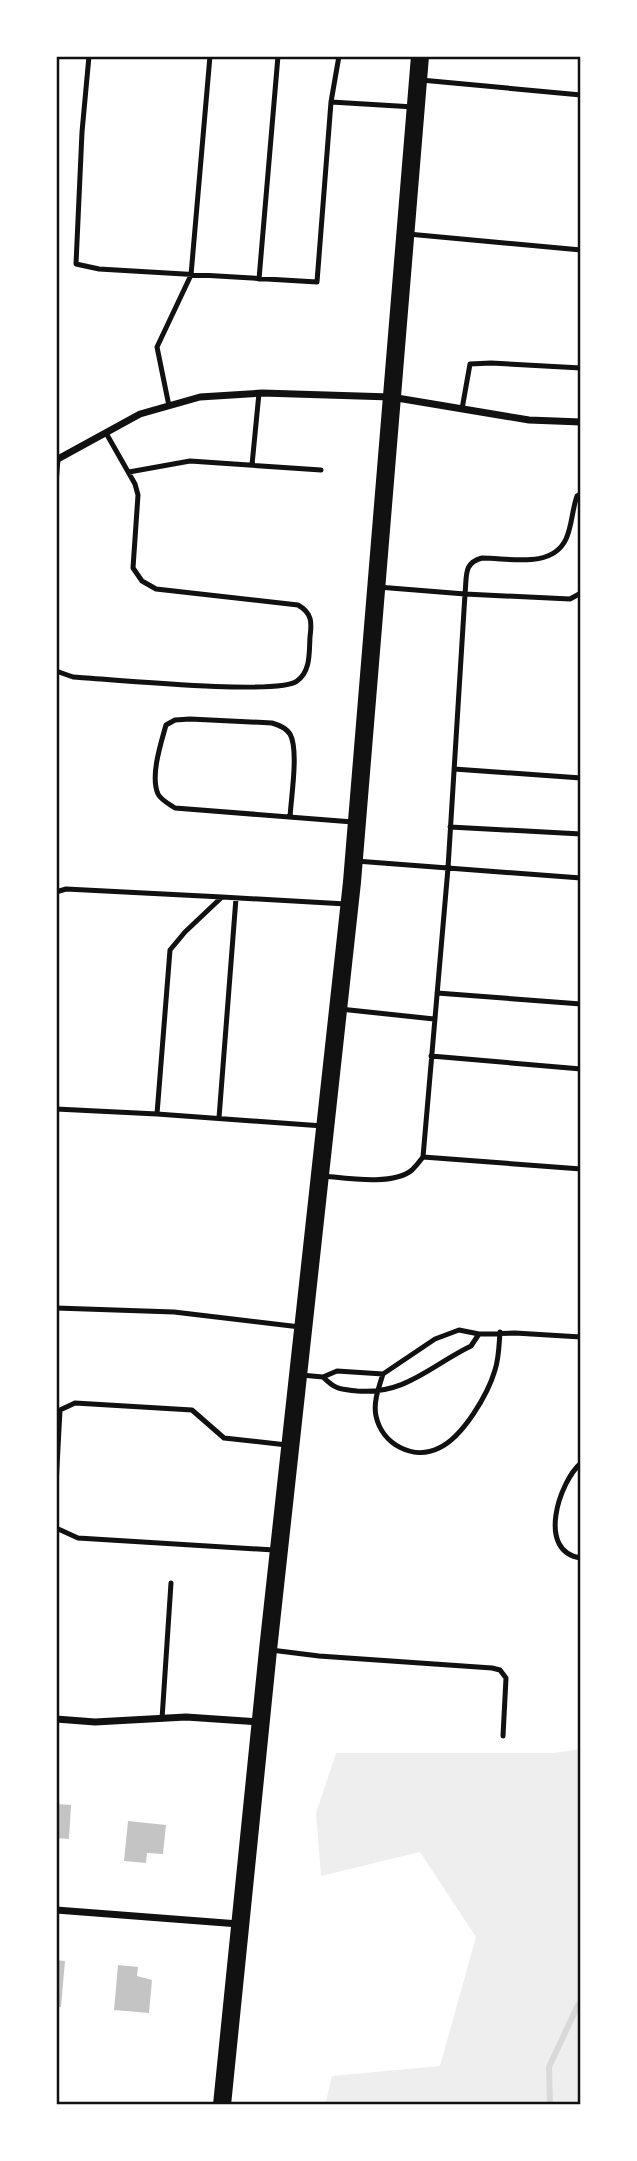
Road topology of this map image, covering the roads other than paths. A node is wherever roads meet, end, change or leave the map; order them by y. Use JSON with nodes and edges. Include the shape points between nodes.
{"nodes":[{"id":1,"x":89,"y":56,"type":"edge"},
{"id":2,"x":210,"y":56,"type":"edge"},
{"id":3,"x":278,"y":56,"type":"edge"},
{"id":4,"x":339,"y":56,"type":"edge"},
{"id":5,"x":420,"y":56,"type":"edge"},
{"id":6,"x":418,"y":80,"type":"junction"},
{"id":7,"x":581,"y":95,"type":"edge"},
{"id":8,"x":331,"y":102,"type":"junction"},
{"id":9,"x":415,"y":107,"type":"junction"},
{"id":10,"x":405,"y":234,"type":"junction"},
{"id":11,"x":581,"y":250,"type":"edge"},
{"id":12,"x":191,"y":275,"type":"junction"},
{"id":13,"x":260,"y":279,"type":"junction"},
{"id":14,"x":581,"y":368,"type":"edge"},
{"id":15,"x":259,"y":393,"type":"junction"},
{"id":16,"x":391,"y":397,"type":"junction"},
{"id":17,"x":169,"y":406,"type":"junction"},
{"id":18,"x":462,"y":409,"type":"junction"},
{"id":19,"x":581,"y":422,"type":"edge"},
{"id":20,"x":106,"y":433,"type":"junction"},
{"id":21,"x":57,"y":460,"type":"edge"},
{"id":22,"x":253,"y":465,"type":"junction"},
{"id":23,"x":321,"y":470,"type":"dead end"},
{"id":24,"x":129,"y":471,"type":"junction"},
{"id":25,"x":56,"y":483,"type":"edge"},
{"id":26,"x":581,"y":494,"type":"edge"},
{"id":27,"x":375,"y":587,"type":"junction"},
{"id":28,"x":581,"y":593,"type":"edge"},
{"id":29,"x":465,"y":594,"type":"junction"},
{"id":30,"x":56,"y":671,"type":"edge"},
{"id":31,"x":454,"y":769,"type":"junction"},
{"id":32,"x":581,"y":778,"type":"edge"},
{"id":33,"x":290,"y":817,"type":"junction"},
{"id":34,"x":356,"y":822,"type":"junction"},
{"id":35,"x":450,"y":827,"type":"junction"},
{"id":36,"x":581,"y":834,"type":"edge"},
{"id":37,"x":353,"y":861,"type":"junction"},
{"id":38,"x":448,"y":868,"type":"junction"},
{"id":39,"x":581,"y":878,"type":"edge"},
{"id":40,"x":56,"y":892,"type":"edge"},
{"id":41,"x":222,"y":897,"type":"junction"},
{"id":42,"x":236,"y":898,"type":"junction"},
{"id":43,"x":349,"y":904,"type":"junction"},
{"id":44,"x":437,"y":993,"type":"junction"},
{"id":45,"x":581,"y":1004,"type":"edge"},
{"id":46,"x":338,"y":1008,"type":"junction"},
{"id":47,"x":434,"y":1019,"type":"junction"},
{"id":48,"x":431,"y":1056,"type":"junction"},
{"id":49,"x":581,"y":1069,"type":"edge"},
{"id":50,"x":56,"y":1109,"type":"edge"},
{"id":51,"x":157,"y":1114,"type":"junction"},
{"id":52,"x":219,"y":1118,"type":"junction"},
{"id":53,"x":326,"y":1126,"type":"junction"},
{"id":54,"x":423,"y":1157,"type":"junction"},
{"id":55,"x":581,"y":1169,"type":"edge"},
{"id":56,"x":320,"y":1175,"type":"junction"},
{"id":57,"x":56,"y":1308,"type":"edge"},
{"id":58,"x":303,"y":1327,"type":"junction"},
{"id":59,"x":500,"y":1332,"type":"junction"},
{"id":60,"x":479,"y":1334,"type":"junction"},
{"id":61,"x":581,"y":1337,"type":"edge"},
{"id":62,"x":383,"y":1374,"type":"junction"},
{"id":63,"x":298,"y":1375,"type":"junction"},
{"id":64,"x":323,"y":1377,"type":"junction"},
{"id":65,"x":377,"y":1393,"type":"junction"},
{"id":66,"x":290,"y":1445,"type":"junction"},
{"id":67,"x":581,"y":1463,"type":"edge"},
{"id":68,"x":56,"y":1485,"type":"edge"},
{"id":69,"x":56,"y":1528,"type":"edge"},
{"id":70,"x":279,"y":1550,"type":"junction"},
{"id":71,"x":581,"y":1558,"type":"edge"},
{"id":72,"x":171,"y":1583,"type":"dead end"},
{"id":73,"x":268,"y":1650,"type":"junction"},
{"id":74,"x":56,"y":1719,"type":"edge"},
{"id":75,"x":162,"y":1719,"type":"junction"},
{"id":76,"x":261,"y":1722,"type":"junction"},
{"id":77,"x":503,"y":1736,"type":"dead end"},
{"id":78,"x":56,"y":1910,"type":"edge"},
{"id":79,"x":240,"y":1924,"type":"junction"},
{"id":80,"x":222,"y":2105,"type":"edge"}],
"edges":[{"from":1,"to":12,"type":"lane","via":[[76,264]]},
{"from":2,"to":12,"type":"lane"},
{"from":3,"to":13,"type":"lane"},
{"from":4,"to":8,"type":"lane"},
{"from":5,"to":6,"type":"main road"},
{"from":6,"to":7,"type":"lane"},
{"from":6,"to":9,"type":"main road"},
{"from":8,"to":9,"type":"lane"},
{"from":8,"to":13,"type":"lane","via":[[317,282]]},
{"from":9,"to":10,"type":"main road"},
{"from":10,"to":11,"type":"lane"},
{"from":10,"to":16,"type":"main road"},
{"from":12,"to":13,"type":"lane"},
{"from":12,"to":17,"type":"lane","via":[[157,347]]},
{"from":14,"to":18,"type":"lane","via":[[470,364]]},
{"from":15,"to":16,"type":"street"},
{"from":15,"to":17,"type":"street","via":[[200,397]]},
{"from":15,"to":22,"type":"lane"},
{"from":16,"to":18,"type":"street"},
{"from":16,"to":27,"type":"main road"},
{"from":17,"to":20,"type":"street","via":[[140,414]]},
{"from":18,"to":19,"type":"street"},
{"from":20,"to":21,"type":"street"},
{"from":20,"to":24,"type":"lane"},
{"from":21,"to":25,"type":"lane"},
{"from":22,"to":23,"type":"lane"},
{"from":22,"to":24,"type":"lane","via":[[190,461]]},
{"from":24,"to":30,"type":"lane","via":[[138,495],[133,568],[142,581],[156,589],[298,605],[312,621],[305,674],[281,687],[73,677]]},
{"from":26,"to":29,"type":"lane","via":[[558,553],[545,559],[472,561]]},
{"from":27,"to":29,"type":"lane"},
{"from":27,"to":34,"type":"main road"},
{"from":28,"to":29,"type":"lane","via":[[570,599]]},
{"from":29,"to":31,"type":"lane"},
{"from":31,"to":32,"type":"lane"},
{"from":31,"to":35,"type":"lane"},
{"from":33,"to":33,"type":"lane","via":[[175,808],[159,797],[157,758],[166,725],[190,719],[282,726],[293,748]]},
{"from":33,"to":34,"type":"lane"},
{"from":34,"to":37,"type":"main road"},
{"from":35,"to":36,"type":"lane"},
{"from":35,"to":38,"type":"lane"},
{"from":37,"to":38,"type":"lane"},
{"from":37,"to":43,"type":"main road"},
{"from":38,"to":39,"type":"lane"},
{"from":38,"to":44,"type":"lane"},
{"from":40,"to":41,"type":"lane"},
{"from":41,"to":42,"type":"lane"},
{"from":41,"to":51,"type":"lane","via":[[170,950]]},
{"from":42,"to":43,"type":"lane"},
{"from":42,"to":52,"type":"lane"},
{"from":43,"to":46,"type":"main road"},
{"from":44,"to":45,"type":"lane"},
{"from":44,"to":47,"type":"lane"},
{"from":46,"to":47,"type":"lane"},
{"from":46,"to":53,"type":"main road"},
{"from":47,"to":48,"type":"lane"},
{"from":48,"to":49,"type":"lane"},
{"from":48,"to":54,"type":"lane"},
{"from":50,"to":51,"type":"lane"},
{"from":51,"to":52,"type":"lane"},
{"from":52,"to":53,"type":"lane"},
{"from":53,"to":56,"type":"main road"},
{"from":54,"to":55,"type":"lane"},
{"from":54,"to":56,"type":"lane","via":[[411,1171],[393,1177],[369,1180]]},
{"from":56,"to":58,"type":"main road"},
{"from":57,"to":58,"type":"lane","via":[[174,1312]]},
{"from":58,"to":63,"type":"main road"},
{"from":59,"to":60,"type":"lane"},
{"from":59,"to":61,"type":"lane"},
{"from":59,"to":65,"type":"lane","via":[[489,1385],[462,1428],[438,1450],[411,1451],[391,1443],[376,1416]]},
{"from":60,"to":62,"type":"lane","via":[[446,1334]]},
{"from":60,"to":65,"type":"lane","via":[[471,1346],[392,1390]]},
{"from":62,"to":64,"type":"lane","via":[[337,1371]]},
{"from":62,"to":65,"type":"lane"},
{"from":63,"to":64,"type":"lane"},
{"from":63,"to":66,"type":"main road"},
{"from":64,"to":65,"type":"lane","via":[[334,1388]]},
{"from":66,"to":68,"type":"lane","via":[[225,1438],[192,1410],[75,1403],[60,1410]]},
{"from":66,"to":70,"type":"main road"},
{"from":67,"to":71,"type":"lane","via":[[562,1496],[554,1530],[561,1548]]},
{"from":69,"to":70,"type":"lane","via":[[78,1538]]},
{"from":70,"to":73,"type":"main road"},
{"from":72,"to":75,"type":"lane"},
{"from":73,"to":76,"type":"main road"},
{"from":73,"to":77,"type":"lane","via":[[500,1670],[506,1678]]},
{"from":74,"to":75,"type":"street"},
{"from":75,"to":76,"type":"street"},
{"from":76,"to":79,"type":"main road"},
{"from":78,"to":79,"type":"street"},
{"from":79,"to":80,"type":"main road"}]}
